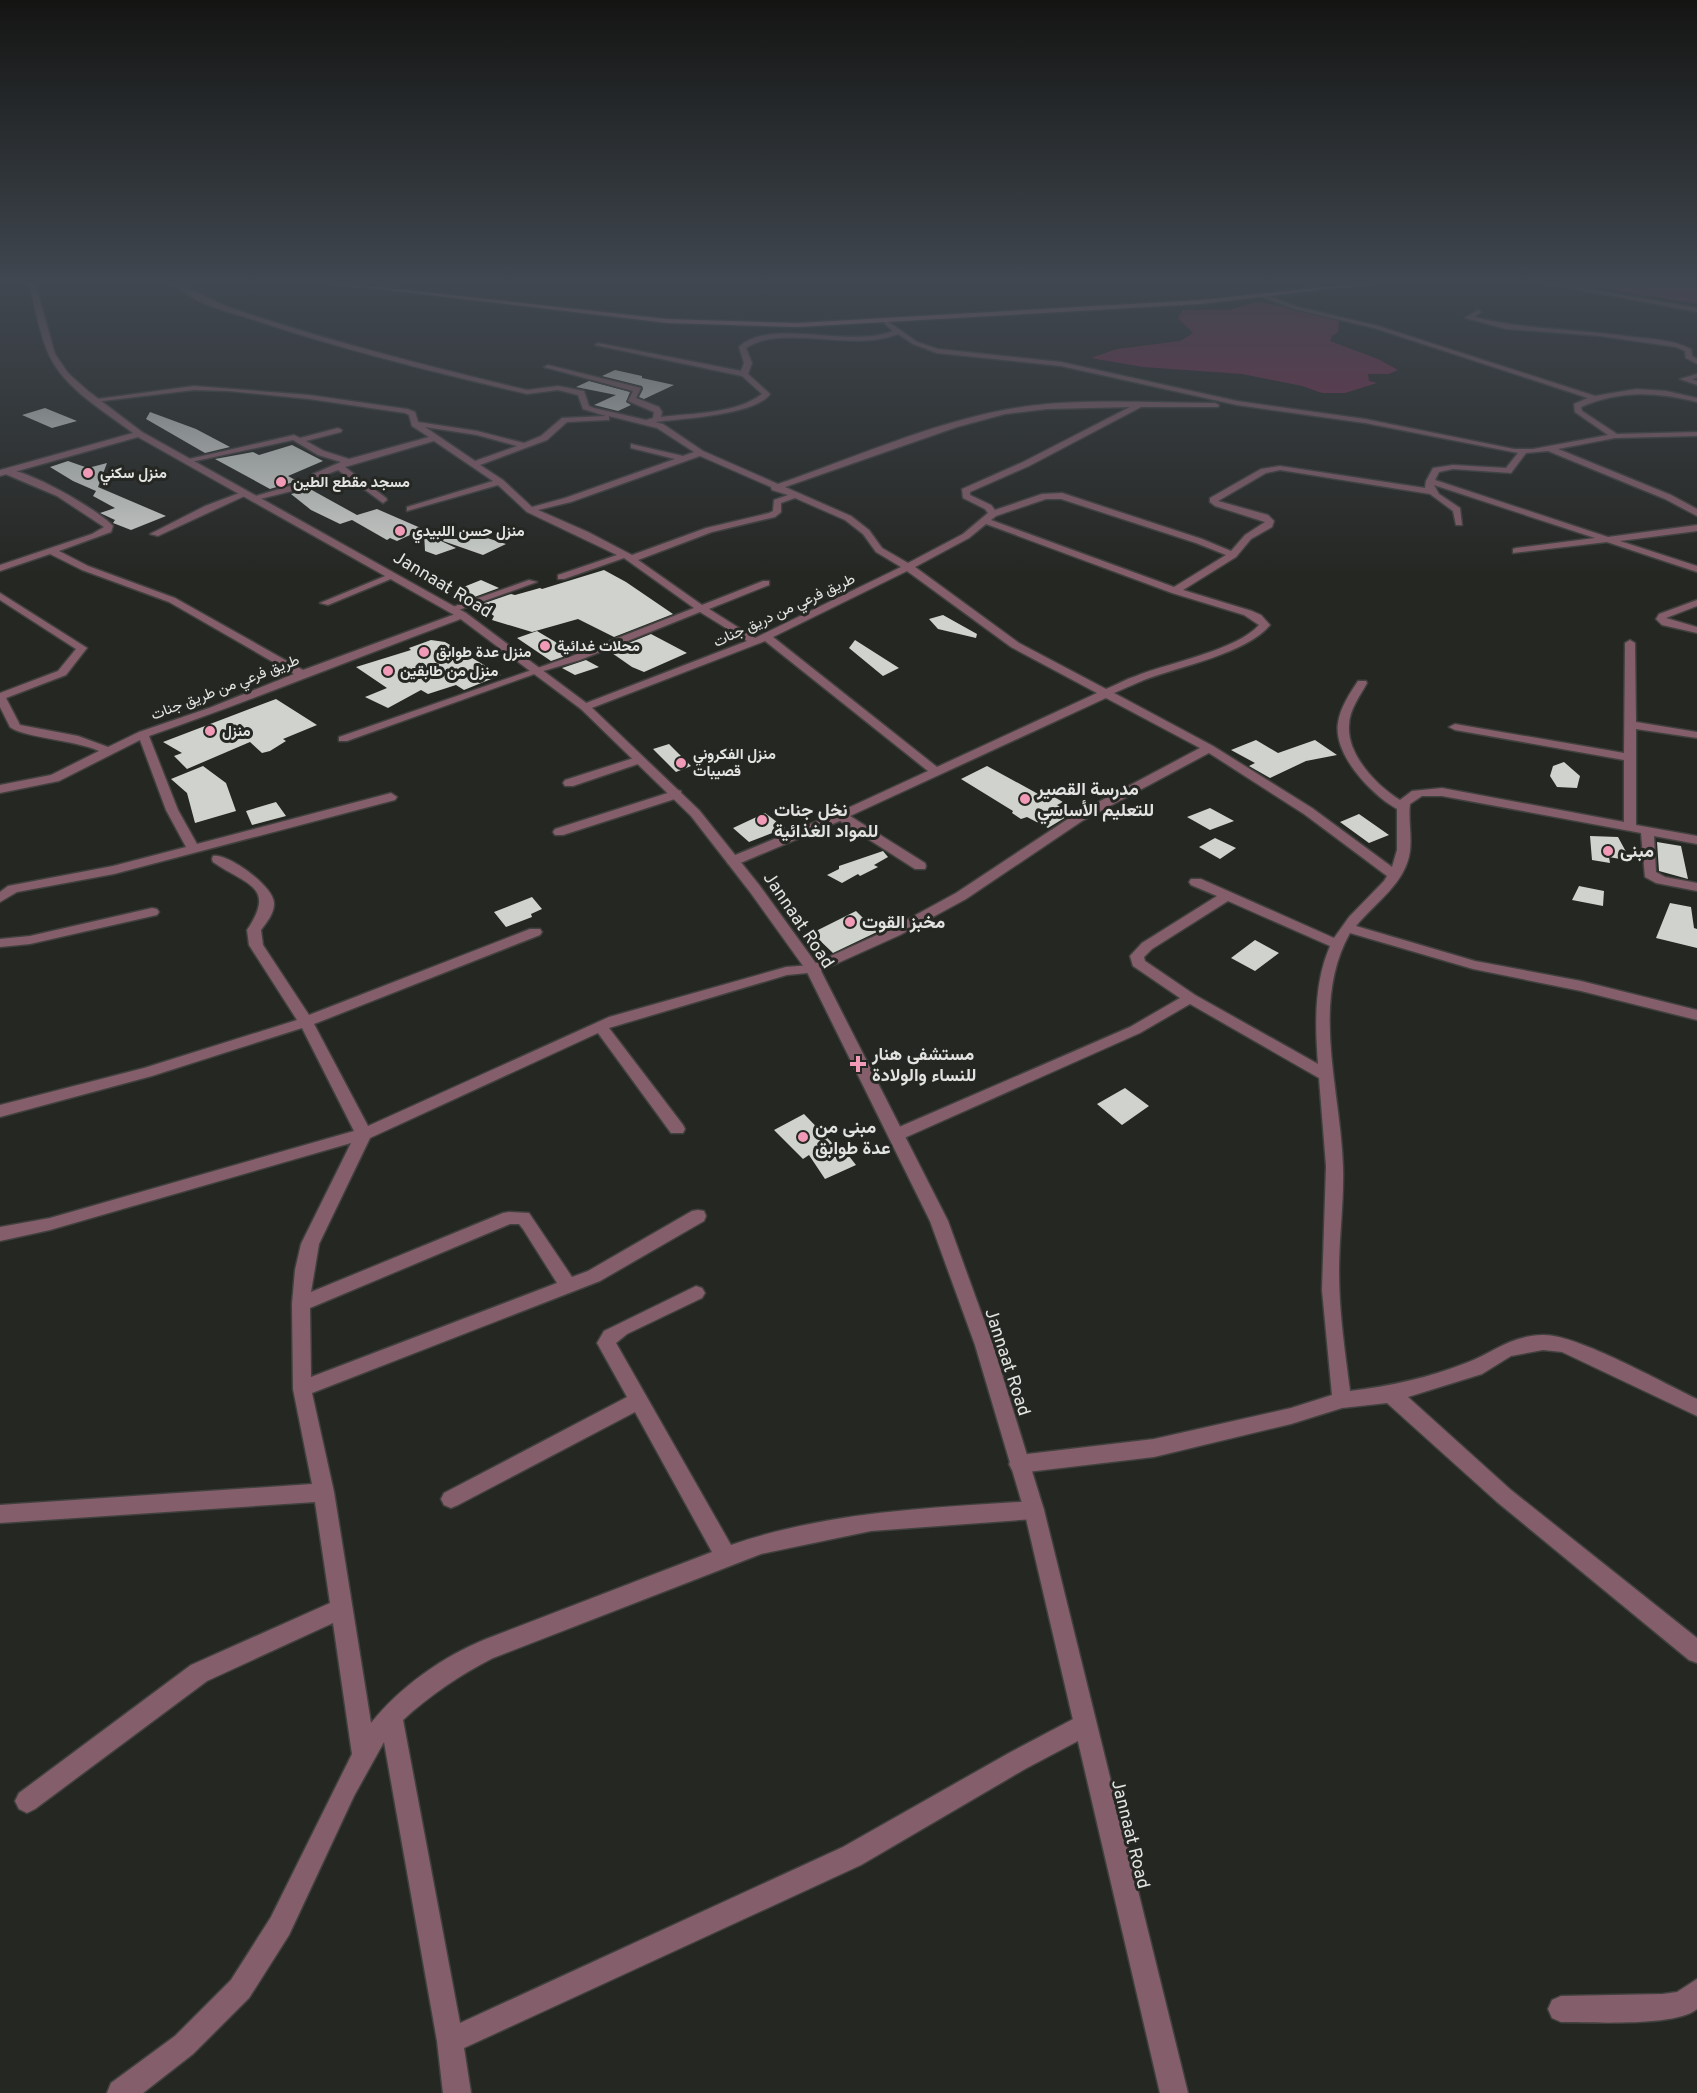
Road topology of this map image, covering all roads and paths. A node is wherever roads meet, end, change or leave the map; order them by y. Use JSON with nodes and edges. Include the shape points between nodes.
{"nodes":[{"id":1,"x":74,"y":381,"type":"edge"},
{"id":2,"x":481,"y":381,"type":"edge"},
{"id":3,"x":602,"y":381,"type":"edge"},
{"id":4,"x":750,"y":381,"type":"edge"},
{"id":5,"x":1136,"y":381,"type":"edge"},
{"id":6,"x":1541,"y":381,"type":"edge"},
{"id":7,"x":1594,"y":398,"type":"junction"},
{"id":8,"x":94,"y":400,"type":"junction"},
{"id":9,"x":1697,"y":400,"type":"edge"},
{"id":10,"x":1237,"y":403,"type":"junction"},
{"id":11,"x":1140,"y":405,"type":"junction"},
{"id":12,"x":615,"y":416,"type":"junction"},
{"id":13,"x":657,"y":420,"type":"junction"},
{"id":14,"x":647,"y":422,"type":"junction"},
{"id":15,"x":415,"y":424,"type":"junction"},
{"id":16,"x":132,"y":429,"type":"junction"},
{"id":17,"x":338,"y":430,"type":"dead end"},
{"id":18,"x":1670,"y":434,"type":"junction"},
{"id":19,"x":1697,"y":434,"type":"edge"},
{"id":20,"x":1615,"y":436,"type":"junction"},
{"id":21,"x":435,"y":438,"type":"junction"},
{"id":22,"x":300,"y":441,"type":"junction"},
{"id":23,"x":105,"y":442,"type":"junction"},
{"id":24,"x":153,"y":442,"type":"junction"},
{"id":25,"x":1697,"y":444,"type":"edge"},
{"id":26,"x":524,"y":445,"type":"junction"},
{"id":27,"x":634,"y":446,"type":"dead end"},
{"id":28,"x":1549,"y":448,"type":"junction"},
{"id":29,"x":1523,"y":452,"type":"junction"},
{"id":30,"x":700,"y":453,"type":"junction"},
{"id":31,"x":683,"y":459,"type":"junction"},
{"id":32,"x":189,"y":461,"type":"junction"},
{"id":33,"x":349,"y":462,"type":"junction"},
{"id":34,"x":472,"y":465,"type":"junction"},
{"id":35,"x":339,"y":466,"type":"junction"},
{"id":36,"x":3,"y":472,"type":"edge"},
{"id":37,"x":1430,"y":481,"type":"junction"},
{"id":38,"x":500,"y":482,"type":"junction"},
{"id":39,"x":775,"y":488,"type":"junction"},
{"id":40,"x":1431,"y":492,"type":"junction"},
{"id":41,"x":794,"y":495,"type":"junction"},
{"id":42,"x":250,"y":497,"type":"junction"},
{"id":43,"x":383,"y":500,"type":"dead end"},
{"id":44,"x":410,"y":509,"type":"dead end"},
{"id":45,"x":530,"y":510,"type":"junction"},
{"id":46,"x":1697,"y":513,"type":"edge"},
{"id":47,"x":989,"y":518,"type":"junction"},
{"id":48,"x":1459,"y":523,"type":"dead end"},
{"id":49,"x":1697,"y":528,"type":"edge"},
{"id":50,"x":155,"y":534,"type":"dead end"},
{"id":51,"x":1608,"y":539,"type":"junction"},
{"id":52,"x":1516,"y":551,"type":"dead end"},
{"id":53,"x":51,"y":552,"type":"junction"},
{"id":54,"x":1233,"y":555,"type":"junction"},
{"id":55,"x":628,"y":557,"type":"junction"},
{"id":56,"x":2,"y":567,"type":"edge"},
{"id":57,"x":910,"y":568,"type":"junction"},
{"id":58,"x":1697,"y":569,"type":"edge"},
{"id":59,"x":393,"y":576,"type":"junction"},
{"id":60,"x":561,"y":577,"type":"dead end"},
{"id":61,"x":0,"y":579,"type":"edge"},
{"id":62,"x":532,"y":582,"type":"dead end"},
{"id":63,"x":766,"y":583,"type":"dead end"},
{"id":64,"x":1175,"y":591,"type":"junction"},
{"id":65,"x":0,"y":596,"type":"edge"},
{"id":66,"x":325,"y":603,"type":"dead end"},
{"id":67,"x":1697,"y":603,"type":"edge"},
{"id":68,"x":703,"y":610,"type":"junction"},
{"id":69,"x":457,"y":612,"type":"junction"},
{"id":70,"x":1697,"y":630,"type":"edge"},
{"id":71,"x":761,"y":640,"type":"junction"},
{"id":72,"x":1630,"y":643,"type":"dead end"},
{"id":73,"x":536,"y":670,"type":"junction"},
{"id":74,"x":302,"y":674,"type":"junction"},
{"id":75,"x":1362,"y":683,"type":"dead end"},
{"id":76,"x":1105,"y":693,"type":"junction"},
{"id":77,"x":0,"y":696,"type":"edge"},
{"id":78,"x":585,"y":707,"type":"junction"},
{"id":79,"x":1630,"y":724,"type":"junction"},
{"id":80,"x":1455,"y":728,"type":"dead end"},
{"id":81,"x":143,"y":734,"type":"junction"},
{"id":82,"x":1697,"y":735,"type":"edge"},
{"id":83,"x":343,"y":739,"type":"dead end"},
{"id":84,"x":1209,"y":748,"type":"junction"},
{"id":85,"x":107,"y":751,"type":"junction"},
{"id":86,"x":1630,"y":758,"type":"junction"},
{"id":87,"x":640,"y":760,"type":"junction"},
{"id":88,"x":937,"y":773,"type":"junction"},
{"id":89,"x":569,"y":783,"type":"dead end"},
{"id":90,"x":0,"y":789,"type":"edge"},
{"id":91,"x":676,"y":794,"type":"junction"},
{"id":92,"x":390,"y":797,"type":"dead end"},
{"id":93,"x":1403,"y":807,"type":"junction"},
{"id":94,"x":842,"y":816,"type":"junction"},
{"id":95,"x":1630,"y":829,"type":"junction"},
{"id":96,"x":559,"y":832,"type":"dead end"},
{"id":97,"x":1647,"y":832,"type":"junction"},
{"id":98,"x":1697,"y":840,"type":"edge"},
{"id":99,"x":193,"y":849,"type":"junction"},
{"id":100,"x":218,"y":859,"type":"dead end"},
{"id":101,"x":733,"y":861,"type":"junction"},
{"id":102,"x":920,"y":866,"type":"dead end"},
{"id":103,"x":1395,"y":875,"type":"junction"},
{"id":104,"x":1196,"y":882,"type":"dead end"},
{"id":105,"x":1697,"y":887,"type":"edge"},
{"id":106,"x":1226,"y":896,"type":"junction"},
{"id":107,"x":0,"y":898,"type":"edge"},
{"id":108,"x":152,"y":912,"type":"dead end"},
{"id":109,"x":1347,"y":928,"type":"junction"},
{"id":110,"x":535,"y":932,"type":"dead end"},
{"id":111,"x":0,"y":944,"type":"edge"},
{"id":112,"x":1338,"y":944,"type":"junction"},
{"id":113,"x":813,"y":969,"type":"junction"},
{"id":114,"x":1190,"y":998,"type":"junction"},
{"id":115,"x":1697,"y":1015,"type":"edge"},
{"id":116,"x":306,"y":1022,"type":"junction"},
{"id":117,"x":600,"y":1026,"type":"junction"},
{"id":118,"x":1327,"y":1076,"type":"junction"},
{"id":119,"x":0,"y":1111,"type":"edge"},
{"id":120,"x":677,"y":1129,"type":"dead end"},
{"id":121,"x":364,"y":1134,"type":"junction"},
{"id":122,"x":896,"y":1135,"type":"junction"},
{"id":123,"x":698,"y":1216,"type":"dead end"},
{"id":124,"x":0,"y":1234,"type":"edge"},
{"id":125,"x":568,"y":1285,"type":"junction"},
{"id":126,"x":696,"y":1293,"type":"dead end"},
{"id":127,"x":301,"y":1304,"type":"junction"},
{"id":128,"x":302,"y":1389,"type":"junction"},
{"id":129,"x":1391,"y":1394,"type":"junction"},
{"id":130,"x":1342,"y":1400,"type":"junction"},
{"id":131,"x":637,"y":1401,"type":"junction"},
{"id":132,"x":1697,"y":1408,"type":"edge"},
{"id":133,"x":1019,"y":1464,"type":"junction"},
{"id":134,"x":324,"y":1491,"type":"junction"},
{"id":135,"x":451,"y":1499,"type":"dead end"},
{"id":136,"x":1034,"y":1510,"type":"junction"},
{"id":137,"x":0,"y":1514,"type":"edge"},
{"id":138,"x":726,"y":1556,"type":"junction"},
{"id":139,"x":343,"y":1608,"type":"junction"},
{"id":140,"x":1697,"y":1652,"type":"edge"},
{"id":141,"x":391,"y":1716,"type":"junction"},
{"id":142,"x":1085,"y":1725,"type":"junction"},
{"id":143,"x":364,"y":1755,"type":"junction"},
{"id":144,"x":27,"y":1801,"type":"dead end"},
{"id":145,"x":1697,"y":1992,"type":"edge"},
{"id":146,"x":1561,"y":2009,"type":"dead end"},
{"id":147,"x":450,"y":2042,"type":"junction"},
{"id":148,"x":121,"y":2093,"type":"edge"},
{"id":149,"x":457,"y":2093,"type":"edge"},
{"id":150,"x":1174,"y":2093,"type":"edge"}],
"edges":[{"from":1,"to":8,"type":"street","name":"Jannaat Road"},
{"from":2,"to":12,"type":"street","via":[[527,392],[558,388],[578,392],[591,410]]},
{"from":3,"to":13,"type":"street","via":[[638,390],[631,399],[656,409]]},
{"from":4,"to":13,"type":"street","via":[[764,390],[764,398],[719,411]]},
{"from":5,"to":10,"type":"street"},
{"from":6,"to":7,"type":"street"},
{"from":7,"to":9,"type":"street","via":[[1644,390]]},
{"from":7,"to":20,"type":"street","via":[[1576,410]]},
{"from":8,"to":15,"type":"street","via":[[194,388],[228,389],[400,409],[412,414]]},
{"from":8,"to":16,"type":"street","name":"Jannaat Road"},
{"from":10,"to":11,"type":"street"},
{"from":10,"to":29,"type":"street","via":[[1372,422]]},
{"from":11,"to":39,"type":"street","via":[[1023,409],[978,417]]},
{"from":11,"to":47,"type":"street","via":[[1026,465],[965,491],[970,499],[988,507]]},
{"from":12,"to":14,"type":"street"},
{"from":12,"to":26,"type":"street","via":[[565,420],[551,434]]},
{"from":13,"to":14,"type":"street"},
{"from":14,"to":30,"type":"street","via":[[668,430]]},
{"from":15,"to":21,"type":"street"},
{"from":15,"to":26,"type":"street"},
{"from":16,"to":23,"type":"street"},
{"from":16,"to":23,"type":"street","via":[[118,431]]},
{"from":16,"to":24,"type":"street","name":"Jannaat Road"},
{"from":17,"to":22,"type":"street"},
{"from":18,"to":19,"type":"street"},
{"from":18,"to":20,"type":"street"},
{"from":18,"to":25,"type":"street"},
{"from":20,"to":28,"type":"street"},
{"from":21,"to":33,"type":"street"},
{"from":21,"to":34,"type":"street"},
{"from":22,"to":32,"type":"street","via":[[294,437]]},
{"from":22,"to":33,"type":"street"},
{"from":23,"to":24,"type":"street"},
{"from":23,"to":36,"type":"street"},
{"from":24,"to":32,"type":"street","name":"Jannaat Road"},
{"from":26,"to":34,"type":"street"},
{"from":27,"to":31,"type":"street"},
{"from":28,"to":29,"type":"street"},
{"from":28,"to":46,"type":"street","via":[[1668,496]]},
{"from":29,"to":37,"type":"street","via":[[1508,471],[1442,468],[1436,470]]},
{"from":30,"to":31,"type":"street"},
{"from":30,"to":39,"type":"street"},
{"from":31,"to":45,"type":"street"},
{"from":32,"to":42,"type":"street","name":"Jannaat Road"},
{"from":33,"to":35,"type":"street"},
{"from":34,"to":38,"type":"street"},
{"from":35,"to":42,"type":"street","via":[[316,476],[309,484]]},
{"from":35,"to":43,"type":"street"},
{"from":36,"to":53,"type":"street","via":[[44,486],[109,526],[95,536]]},
{"from":37,"to":40,"type":"street"},
{"from":37,"to":51,"type":"street"},
{"from":38,"to":44,"type":"street"},
{"from":38,"to":45,"type":"street"},
{"from":39,"to":41,"type":"street"},
{"from":40,"to":48,"type":"street","via":[[1456,510]]},
{"from":40,"to":54,"type":"street","via":[[1295,469],[1269,470],[1214,500],[1270,521],[1248,537]]},
{"from":41,"to":55,"type":"street","via":[[779,499],[777,512],[772,515],[709,530]]},
{"from":41,"to":57,"type":"street","via":[[848,518],[866,532],[879,550]]},
{"from":42,"to":50,"type":"street","via":[[208,508]]},
{"from":42,"to":59,"type":"street","name":"Jannaat Road"},
{"from":45,"to":55,"type":"street"},
{"from":47,"to":54,"type":"street","name":"طريق فرعي من دريق جنات","via":[[1045,496],[1062,496]]},
{"from":47,"to":57,"type":"street","name":"طريق فرعي من دريق جنات"},
{"from":47,"to":64,"type":"street"},
{"from":49,"to":51,"type":"street"},
{"from":51,"to":52,"type":"street"},
{"from":51,"to":58,"type":"street"},
{"from":53,"to":56,"type":"street"},
{"from":53,"to":74,"type":"street","via":[[172,600]]},
{"from":54,"to":64,"type":"street"},
{"from":55,"to":60,"type":"street"},
{"from":55,"to":68,"type":"street"},
{"from":56,"to":61,"type":"street"},
{"from":57,"to":71,"type":"street","name":"طريق فرعي من دريق جنات"},
{"from":57,"to":76,"type":"street","via":[[1015,645]]},
{"from":59,"to":66,"type":"street"},
{"from":59,"to":69,"type":"street","name":"Jannaat Road"},
{"from":62,"to":69,"type":"street","name":"طريق فرعي من طريق جنات"},
{"from":63,"to":68,"type":"street"},
{"from":64,"to":76,"type":"street","via":[[1248,613],[1265,625],[1256,635],[1222,650],[1157,670]]},
{"from":65,"to":77,"type":"street","via":[[82,648],[62,673]]},
{"from":67,"to":70,"type":"street","via":[[1661,617],[1666,623]]},
{"from":68,"to":71,"type":"street"},
{"from":68,"to":73,"type":"street"},
{"from":69,"to":73,"type":"street","name":"Jannaat Road"},
{"from":69,"to":74,"type":"street","name":"طريق فرعي من طريق جنات"},
{"from":71,"to":78,"type":"street","name":"طريق فرعي من دريق جنات"},
{"from":71,"to":88,"type":"street"},
{"from":72,"to":79,"type":"street"},
{"from":73,"to":78,"type":"street","name":"Jannaat Road"},
{"from":73,"to":83,"type":"street"},
{"from":74,"to":81,"type":"street","name":"طريق فرعي من طريق جنات"},
{"from":75,"to":93,"type":"street","via":[[1342,726],[1343,741],[1381,794]]},
{"from":76,"to":84,"type":"street"},
{"from":76,"to":88,"type":"street"},
{"from":77,"to":85,"type":"street","via":[[16,727],[74,738]]},
{"from":78,"to":87,"type":"street","name":"Jannaat Road"},
{"from":79,"to":82,"type":"street"},
{"from":79,"to":86,"type":"street"},
{"from":80,"to":86,"type":"street"},
{"from":81,"to":85,"type":"street","name":"طريق فرعي من طريق جنات"},
{"from":81,"to":99,"type":"street","via":[[172,810]]},
{"from":84,"to":103,"type":"street","via":[[1308,811]]},
{"from":84,"to":113,"type":"street","via":[[1078,818],[962,896]]},
{"from":85,"to":90,"type":"street","name":"طريق فرعي من طريق جنات","via":[[55,778]]},
{"from":86,"to":95,"type":"street"},
{"from":87,"to":89,"type":"street"},
{"from":87,"to":91,"type":"street","name":"Jannaat Road"},
{"from":88,"to":94,"type":"street"},
{"from":91,"to":96,"type":"street"},
{"from":91,"to":101,"type":"street","name":"Jannaat Road"},
{"from":92,"to":99,"type":"street"},
{"from":93,"to":95,"type":"street","via":[[1414,795],[1442,792]]},
{"from":93,"to":103,"type":"street","via":[[1405,845]]},
{"from":94,"to":101,"type":"street"},
{"from":94,"to":102,"type":"street"},
{"from":95,"to":97,"type":"street"},
{"from":97,"to":98,"type":"street"},
{"from":97,"to":105,"type":"street","via":[[1650,874]]},
{"from":99,"to":107,"type":"street","via":[[13,890]]},
{"from":100,"to":116,"type":"street","via":[[260,886],[266,896],[269,907],[253,938]]},
{"from":101,"to":113,"type":"street","name":"Jannaat Road"},
{"from":103,"to":109,"type":"street"},
{"from":104,"to":106,"type":"street"},
{"from":106,"to":112,"type":"street"},
{"from":106,"to":114,"type":"street","via":[[1146,946],[1137,956],[1138,963]]},
{"from":108,"to":111,"type":"street"},
{"from":109,"to":112,"type":"street"},
{"from":109,"to":115,"type":"street","via":[[1473,965],[1581,986]]},
{"from":110,"to":116,"type":"street"},
{"from":112,"to":118,"type":"street","via":[[1329,967],[1324,1006]]},
{"from":113,"to":117,"type":"street","via":[[775,974]]},
{"from":113,"to":122,"type":"street","name":"Jannaat Road"},
{"from":114,"to":118,"type":"street"},
{"from":114,"to":122,"type":"street","via":[[1135,1030]]},
{"from":116,"to":119,"type":"street","via":[[147,1072]]},
{"from":116,"to":121,"type":"street"},
{"from":117,"to":120,"type":"street"},
{"from":117,"to":121,"type":"street"},
{"from":118,"to":130,"type":"street","via":[[1334,1152],[1330,1236],[1333,1327]]},
{"from":121,"to":124,"type":"street","via":[[50,1224]]},
{"from":121,"to":127,"type":"street","via":[[310,1244]]},
{"from":122,"to":133,"type":"street","name":"Jannaat Road","via":[[939,1221],[984,1345]]},
{"from":123,"to":125,"type":"street","via":[[594,1276]]},
{"from":125,"to":127,"type":"street","via":[[529,1224],[522,1218],[509,1218]]},
{"from":125,"to":128,"type":"street"},
{"from":126,"to":131,"type":"street","via":[[607,1338],[607,1348]]},
{"from":127,"to":128,"type":"street"},
{"from":128,"to":134,"type":"street"},
{"from":129,"to":130,"type":"street"},
{"from":129,"to":132,"type":"street","via":[[1475,1368],[1506,1350],[1543,1342],[1565,1345]]},
{"from":129,"to":140,"type":"street","via":[[1504,1496]]},
{"from":130,"to":133,"type":"street","via":[[1154,1448]]},
{"from":131,"to":135,"type":"street"},
{"from":131,"to":138,"type":"street","via":[[667,1447]]},
{"from":133,"to":136,"type":"street","name":"Jannaat Road"},
{"from":134,"to":137,"type":"street"},
{"from":134,"to":139,"type":"street"},
{"from":136,"to":138,"type":"street","via":[[871,1522],[761,1544]]},
{"from":136,"to":142,"type":"street","name":"Jannaat Road"},
{"from":138,"to":141,"type":"street","via":[[486,1650],[437,1678]]},
{"from":139,"to":143,"type":"street"},
{"from":139,"to":144,"type":"street","via":[[200,1673]]},
{"from":141,"to":143,"type":"street"},
{"from":141,"to":147,"type":"street"},
{"from":142,"to":147,"type":"street","via":[[852,1856]]},
{"from":142,"to":150,"type":"street","name":"Jannaat Road"},
{"from":143,"to":148,"type":"street","via":[[280,1926],[240,1989],[184,2045]]},
{"from":145,"to":146,"type":"street","via":[[1683,2004],[1663,2007]]},
{"from":147,"to":149,"type":"street"}]}
